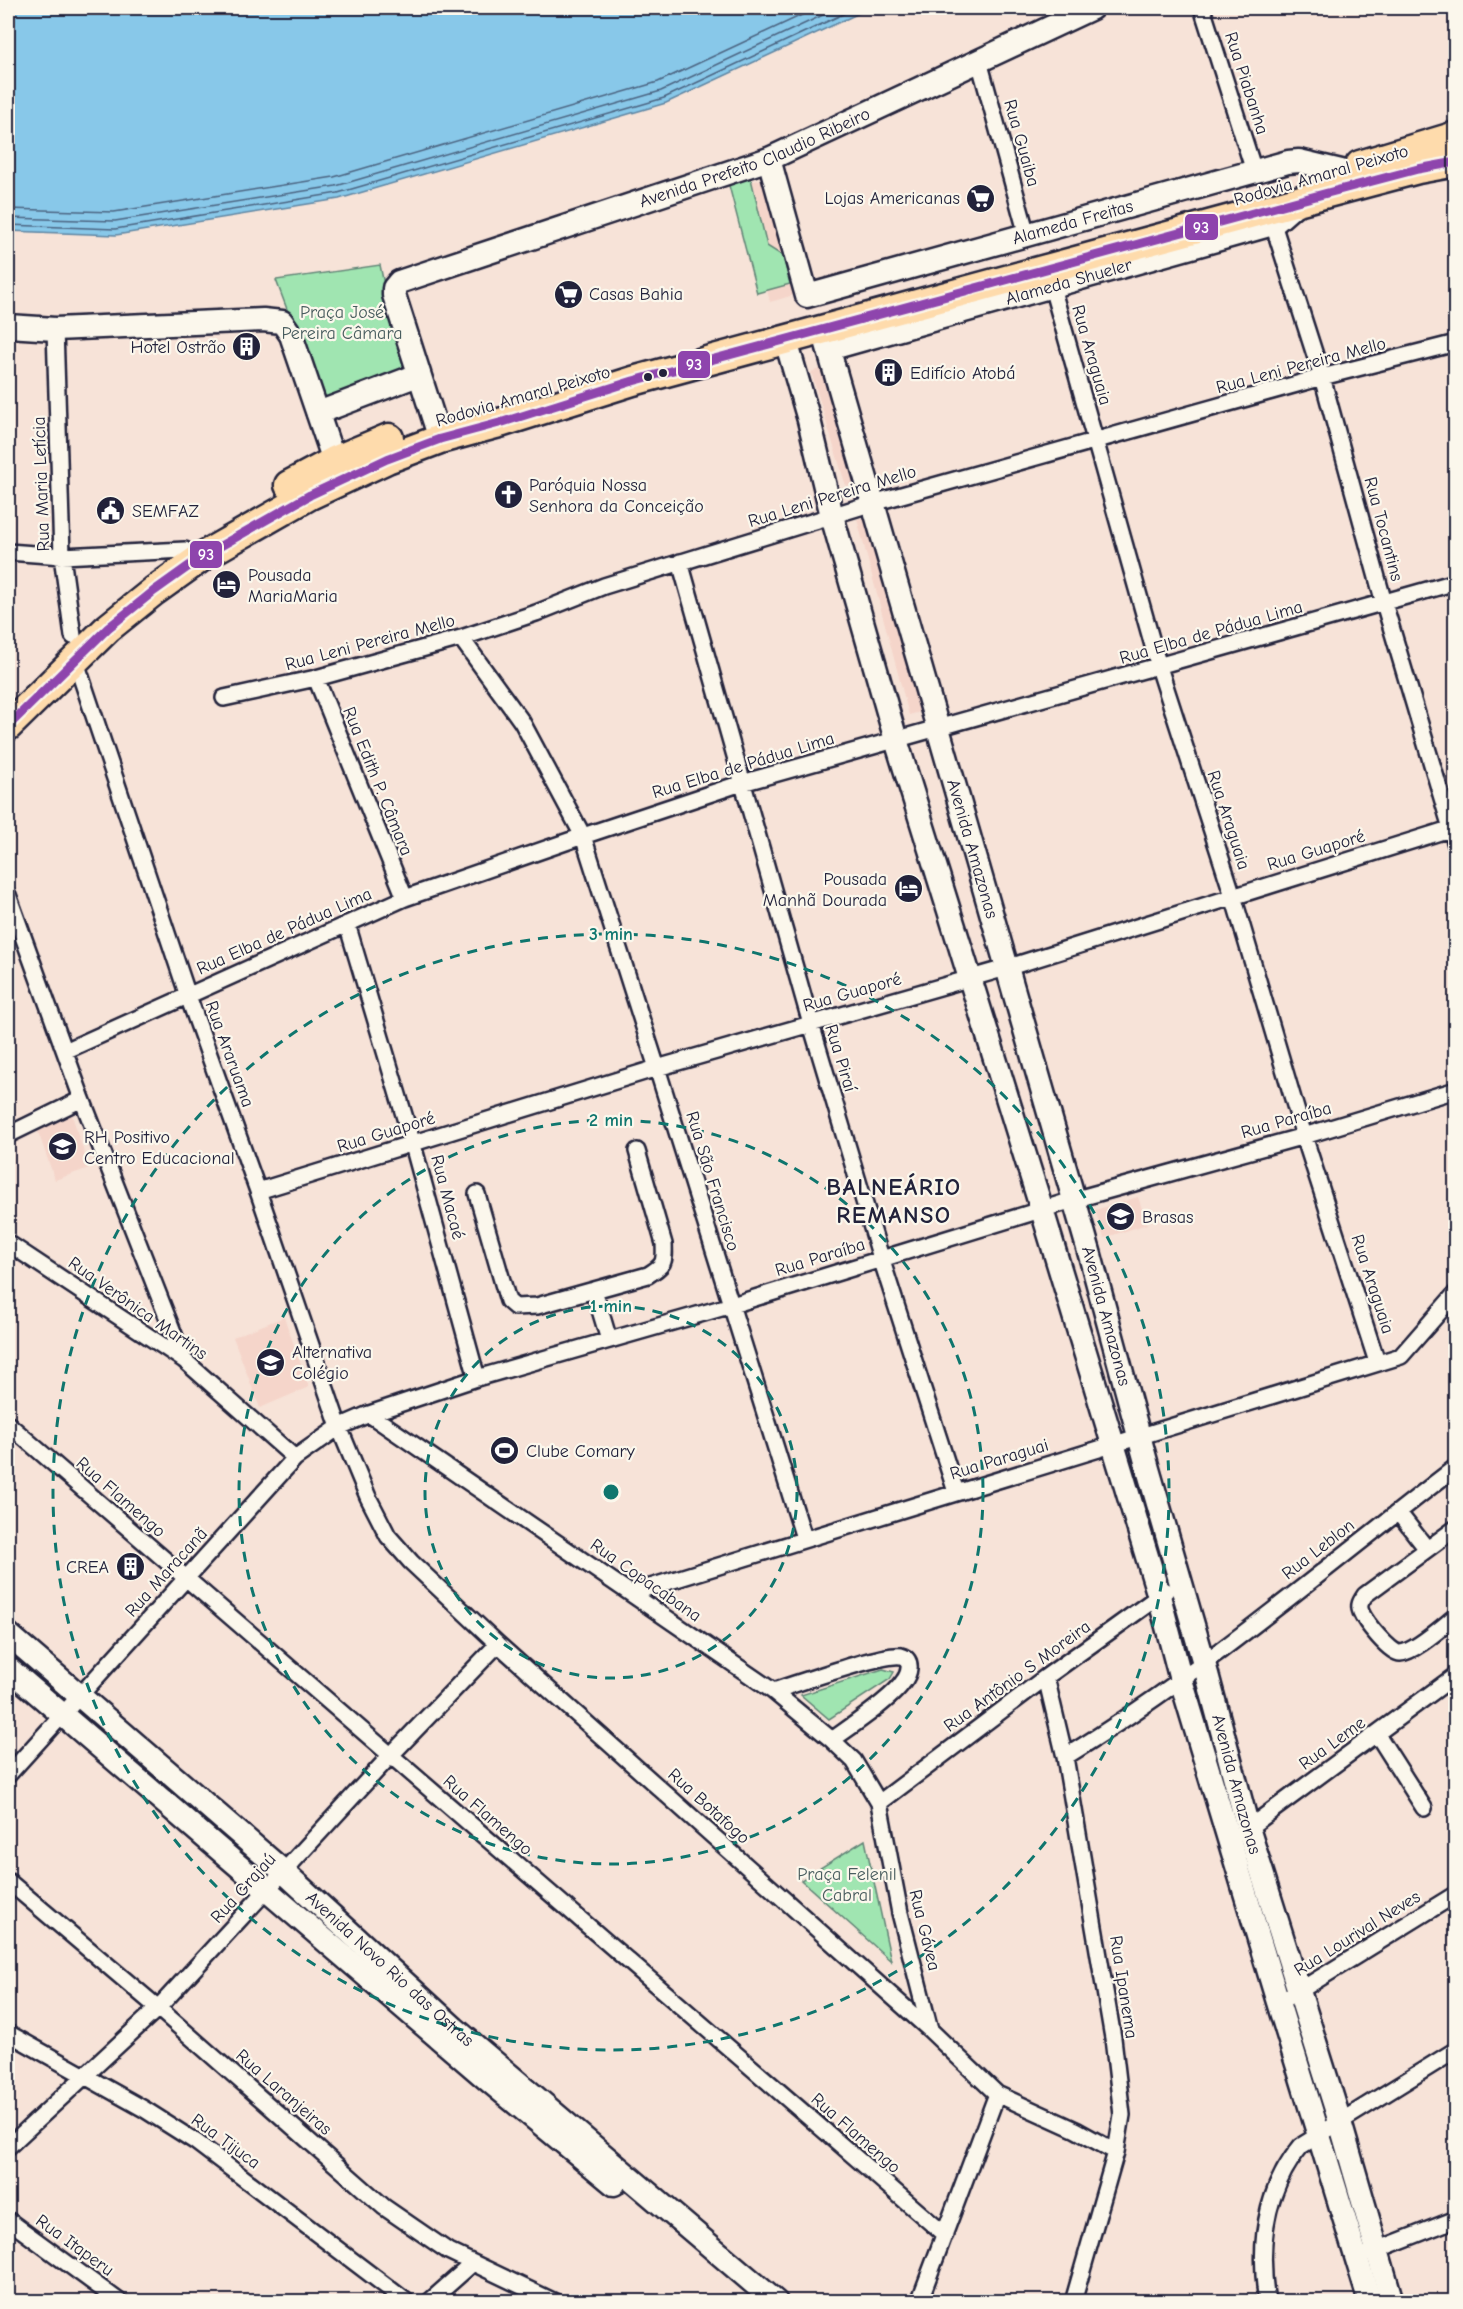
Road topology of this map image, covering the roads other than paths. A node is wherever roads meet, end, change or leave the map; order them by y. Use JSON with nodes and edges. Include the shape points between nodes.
{"nodes":[{"id":1,"x":1092,"y":8,"type":"edge"},
{"id":2,"x":1202,"y":8,"type":"edge"},
{"id":3,"x":979,"y":62,"type":"junction"},
{"id":4,"x":1455,"y":136,"type":"edge"},
{"id":5,"x":769,"y":159,"type":"junction"},
{"id":6,"x":1455,"y":162,"type":"edge"},
{"id":7,"x":1254,"y":171,"type":"junction"},
{"id":8,"x":1341,"y":171,"type":"junction"},
{"id":9,"x":1301,"y":200,"type":"junction"},
{"id":10,"x":1273,"y":224,"type":"junction"},
{"id":11,"x":1027,"y":235,"type":"junction"},
{"id":12,"x":1052,"y":287,"type":"junction"},
{"id":13,"x":8,"y":326,"type":"edge"},
{"id":14,"x":55,"y":329,"type":"junction"},
{"id":15,"x":826,"y":340,"type":"junction"},
{"id":16,"x":786,"y":341,"type":"junction"},
{"id":17,"x":1455,"y":343,"type":"edge"},
{"id":18,"x":418,"y":375,"type":"junction"},
{"id":19,"x":1322,"y":377,"type":"junction"},
{"id":20,"x":318,"y":413,"type":"junction"},
{"id":21,"x":436,"y":430,"type":"junction"},
{"id":22,"x":1096,"y":442,"type":"junction"},
{"id":23,"x":334,"y":461,"type":"junction"},
{"id":24,"x":873,"y":503,"type":"junction"},
{"id":25,"x":832,"y":516,"type":"junction"},
{"id":26,"x":185,"y":550,"type":"junction"},
{"id":27,"x":8,"y":552,"type":"edge"},
{"id":28,"x":62,"y":556,"type":"junction"},
{"id":29,"x":680,"y":562,"type":"junction"},
{"id":30,"x":1455,"y":582,"type":"edge"},
{"id":31,"x":1384,"y":603,"type":"junction"},
{"id":32,"x":461,"y":638,"type":"junction"},
{"id":33,"x":74,"y":648,"type":"junction"},
{"id":34,"x":1159,"y":667,"type":"junction"},
{"id":35,"x":316,"y":678,"type":"junction"},
{"id":36,"x":224,"y":698,"type":"dead end"},
{"id":37,"x":8,"y":701,"type":"edge"},
{"id":38,"x":8,"y":726,"type":"edge"},
{"id":39,"x":939,"y":728,"type":"junction"},
{"id":40,"x":896,"y":740,"type":"junction"},
{"id":41,"x":742,"y":783,"type":"junction"},
{"id":42,"x":1453,"y":828,"type":"edge"},
{"id":43,"x":583,"y":836,"type":"junction"},
{"id":44,"x":1455,"y":845,"type":"edge"},
{"id":45,"x":8,"y":895,"type":"edge"},
{"id":46,"x":1233,"y":896,"type":"junction"},
{"id":47,"x":405,"y":898,"type":"junction"},
{"id":48,"x":347,"y":924,"type":"junction"},
{"id":49,"x":1006,"y":968,"type":"junction"},
{"id":50,"x":970,"y":979,"type":"junction"},
{"id":51,"x":188,"y":996,"type":"junction"},
{"id":52,"x":811,"y":1024,"type":"junction"},
{"id":53,"x":65,"y":1051,"type":"junction"},
{"id":54,"x":657,"y":1068,"type":"junction"},
{"id":55,"x":1455,"y":1090,"type":"edge"},
{"id":56,"x":82,"y":1099,"type":"junction"},
{"id":57,"x":8,"y":1135,"type":"edge"},
{"id":58,"x":1304,"y":1136,"type":"junction"},
{"id":59,"x":413,"y":1145,"type":"junction"},
{"id":60,"x":637,"y":1151,"type":"dead end"},
{"id":61,"x":258,"y":1191,"type":"junction"},
{"id":62,"x":477,"y":1194,"type":"dead end"},
{"id":63,"x":1073,"y":1200,"type":"junction"},
{"id":64,"x":1041,"y":1210,"type":"junction"},
{"id":65,"x":8,"y":1243,"type":"edge"},
{"id":66,"x":881,"y":1258,"type":"junction"},
{"id":67,"x":594,"y":1290,"type":"junction"},
{"id":68,"x":1455,"y":1293,"type":"edge"},
{"id":69,"x":732,"y":1305,"type":"junction"},
{"id":70,"x":609,"y":1340,"type":"junction"},
{"id":71,"x":184,"y":1360,"type":"junction"},
{"id":72,"x":1377,"y":1362,"type":"junction"},
{"id":73,"x":477,"y":1378,"type":"junction"},
{"id":74,"x":369,"y":1414,"type":"junction"},
{"id":75,"x":8,"y":1424,"type":"edge"},
{"id":76,"x":339,"y":1427,"type":"junction"},
{"id":77,"x":1140,"y":1437,"type":"junction"},
{"id":78,"x":1112,"y":1446,"type":"junction"},
{"id":79,"x":295,"y":1458,"type":"junction"},
{"id":80,"x":1455,"y":1467,"type":"edge"},
{"id":81,"x":956,"y":1492,"type":"junction"},
{"id":82,"x":1398,"y":1512,"type":"junction"},
{"id":83,"x":1455,"y":1528,"type":"edge"},
{"id":84,"x":804,"y":1538,"type":"junction"},
{"id":85,"x":1427,"y":1550,"type":"junction"},
{"id":86,"x":187,"y":1579,"type":"junction"},
{"id":87,"x":1180,"y":1582,"type":"junction"},
{"id":88,"x":631,"y":1593,"type":"junction"},
{"id":89,"x":1159,"y":1596,"type":"junction"},
{"id":90,"x":1455,"y":1616,"type":"edge"},
{"id":91,"x":8,"y":1635,"type":"edge"},
{"id":92,"x":498,"y":1644,"type":"junction"},
{"id":93,"x":1204,"y":1663,"type":"junction"},
{"id":94,"x":8,"y":1668,"type":"edge"},
{"id":95,"x":1455,"y":1675,"type":"edge"},
{"id":96,"x":1046,"y":1677,"type":"junction"},
{"id":97,"x":1181,"y":1680,"type":"junction"},
{"id":98,"x":772,"y":1691,"type":"junction"},
{"id":99,"x":79,"y":1697,"type":"junction"},
{"id":100,"x":63,"y":1715,"type":"junction"},
{"id":101,"x":1377,"y":1734,"type":"junction"},
{"id":102,"x":832,"y":1740,"type":"junction"},
{"id":103,"x":390,"y":1756,"type":"junction"},
{"id":104,"x":1065,"y":1757,"type":"junction"},
{"id":105,"x":8,"y":1775,"type":"edge"},
{"id":106,"x":879,"y":1803,"type":"junction"},
{"id":107,"x":1424,"y":1808,"type":"dead end"},
{"id":108,"x":1240,"y":1834,"type":"junction"},
{"id":109,"x":284,"y":1872,"type":"junction"},
{"id":110,"x":8,"y":1881,"type":"edge"},
{"id":111,"x":267,"y":1891,"type":"junction"},
{"id":112,"x":1455,"y":1894,"type":"edge"},
{"id":113,"x":1299,"y":1991,"type":"junction"},
{"id":114,"x":1278,"y":2002,"type":"junction"},
{"id":115,"x":158,"y":2008,"type":"junction"},
{"id":116,"x":930,"y":2030,"type":"junction"},
{"id":117,"x":8,"y":2033,"type":"edge"},
{"id":118,"x":1455,"y":2050,"type":"edge"},
{"id":119,"x":86,"y":2077,"type":"junction"},
{"id":120,"x":998,"y":2094,"type":"junction"},
{"id":121,"x":1340,"y":2122,"type":"junction"},
{"id":122,"x":1319,"y":2134,"type":"junction"},
{"id":123,"x":8,"y":2147,"type":"edge"},
{"id":124,"x":1116,"y":2152,"type":"junction"},
{"id":125,"x":1455,"y":2219,"type":"edge"},
{"id":126,"x":8,"y":2220,"type":"edge"},
{"id":127,"x":945,"y":2235,"type":"junction"},
{"id":128,"x":1367,"y":2254,"type":"junction"},
{"id":129,"x":473,"y":2263,"type":"junction"},
{"id":130,"x":120,"y":2301,"type":"edge"},
{"id":131,"x":407,"y":2301,"type":"edge"},
{"id":132,"x":429,"y":2301,"type":"edge"},
{"id":133,"x":555,"y":2301,"type":"edge"},
{"id":134,"x":756,"y":2301,"type":"edge"},
{"id":135,"x":776,"y":2301,"type":"edge"},
{"id":136,"x":919,"y":2301,"type":"edge"},
{"id":137,"x":1073,"y":2301,"type":"edge"},
{"id":138,"x":1266,"y":2301,"type":"edge"},
{"id":139,"x":1370,"y":2301,"type":"edge"},
{"id":140,"x":1392,"y":2301,"type":"edge"}],
"edges":[{"from":1,"to":3,"type":"street","name":"Avenida Prefeito Claudio Ribeiro"},
{"from":2,"to":7,"type":"street","name":"Rua Piabanha"},
{"from":3,"to":5,"type":"street","name":"Avenida Prefeito Claudio Ribeiro"},
{"from":3,"to":11,"type":"street","name":"Rua Guaiba"},
{"from":4,"to":8,"type":"highway","name":"Rodovia Amaral Peixoto"},
{"from":5,"to":11,"type":"street","name":"Alameda Freitas","via":[[807,296]]},
{"from":5,"to":18,"type":"street","name":"Avenida Prefeito Claudio Ribeiro","via":[[399,282],[394,295]]},
{"from":6,"to":9,"type":"highway","name":"Rodovia Amaral Peixoto"},
{"from":7,"to":8,"type":"street","name":"Alameda Freitas","via":[[1296,160]]},
{"from":7,"to":11,"type":"street","name":"Alameda Freitas"},
{"from":8,"to":21,"type":"highway","name":"Rodovia Amaral Peixoto","via":[[610,370],[505,403]]},
{"from":9,"to":10,"type":"street","name":"Alameda Shueler"},
{"from":9,"to":15,"type":"highway","name":"Rodovia Amaral Peixoto"},
{"from":10,"to":12,"type":"street","name":"Alameda Shueler"},
{"from":10,"to":19,"type":"street","name":"Rua Tocantins"},
{"from":12,"to":15,"type":"street","name":"Alameda Shueler"},
{"from":12,"to":22,"type":"street","name":"Rua Araguaia"},
{"from":13,"to":14,"type":"street"},
{"from":14,"to":20,"type":"street","via":[[282,322],[291,335]]},
{"from":14,"to":28,"type":"street","name":"Rua Maria Letícia"},
{"from":15,"to":16,"type":"highway","name":"Rodovia Amaral Peixoto"},
{"from":15,"to":24,"type":"street","name":"Avenida Amazonas"},
{"from":16,"to":21,"type":"highway","name":"Rodovia Amaral Peixoto","via":[[633,381],[503,422]]},
{"from":16,"to":25,"type":"street","name":"Avenida Amazonas"},
{"from":17,"to":19,"type":"street","name":"Rua Leni Pereira Mello"},
{"from":18,"to":20,"type":"street"},
{"from":18,"to":21,"type":"street"},
{"from":19,"to":22,"type":"street","name":"Rua Leni Pereira Mello"},
{"from":19,"to":31,"type":"street","name":"Rua Tocantins"},
{"from":20,"to":23,"type":"street"},
{"from":21,"to":23,"type":"highway","name":"Rodovia Amaral Peixoto"},
{"from":21,"to":33,"type":"highway","name":"Rodovia Amaral Peixoto","via":[[203,556]]},
{"from":22,"to":24,"type":"street","name":"Rua Leni Pereira Mello"},
{"from":22,"to":34,"type":"street","name":"Rua Araguaia"},
{"from":23,"to":26,"type":"highway","name":"Rodovia Amaral Peixoto"},
{"from":24,"to":25,"type":"street","name":"Rua Leni Pereira Mello"},
{"from":24,"to":39,"type":"street","name":"Avenida Amazonas"},
{"from":25,"to":29,"type":"street","name":"Rua Leni Pereira Mello"},
{"from":25,"to":40,"type":"street","name":"Avenida Amazonas"},
{"from":26,"to":28,"type":"street"},
{"from":26,"to":33,"type":"highway","name":"Rodovia Amaral Peixoto"},
{"from":27,"to":28,"type":"street"},
{"from":28,"to":33,"type":"street","name":"Rua Maria Letícia"},
{"from":29,"to":32,"type":"street","name":"Rua Leni Pereira Mello"},
{"from":29,"to":41,"type":"street","name":"Rua Piraí"},
{"from":30,"to":31,"type":"street","name":"Rua Elba de Pádua Lima"},
{"from":31,"to":34,"type":"street","name":"Rua Elba de Pádua Lima"},
{"from":31,"to":42,"type":"street","name":"Rua Tocantins"},
{"from":32,"to":35,"type":"street","name":"Rua Leni Pereira Mello"},
{"from":32,"to":43,"type":"street","name":"Rua São Francisco","via":[[522,722]]},
{"from":33,"to":37,"type":"highway","name":"Rodovia Amaral Peixoto"},
{"from":33,"to":38,"type":"highway","name":"Rodovia Amaral Peixoto"},
{"from":33,"to":51,"type":"street","name":"Rua Araruama"},
{"from":34,"to":39,"type":"street","name":"Rua Elba de Pádua Lima"},
{"from":34,"to":46,"type":"street","name":"Rua Araguaia"},
{"from":35,"to":36,"type":"street","name":"Rua Leni Pereira Mello"},
{"from":35,"to":47,"type":"street","name":"Rua Edith P. Câmara"},
{"from":39,"to":40,"type":"street","name":"Rua Elba de Pádua Lima"},
{"from":39,"to":49,"type":"street","name":"Avenida Amazonas"},
{"from":40,"to":41,"type":"street","name":"Rua Elba de Pádua Lima"},
{"from":40,"to":50,"type":"street","name":"Avenida Amazonas"},
{"from":41,"to":43,"type":"street","name":"Rua Elba de Pádua Lima"},
{"from":41,"to":52,"type":"street","name":"Rua Piraí"},
{"from":42,"to":44,"type":"street","name":"Rua Tocantins"},
{"from":42,"to":46,"type":"street","name":"Rua Guaporé"},
{"from":43,"to":47,"type":"street","name":"Rua Elba de Pádua Lima"},
{"from":43,"to":54,"type":"street","name":"Rua São Francisco"},
{"from":45,"to":53,"type":"street"},
{"from":46,"to":49,"type":"street","name":"Rua Guaporé"},
{"from":46,"to":58,"type":"street","name":"Rua Araguaia"},
{"from":47,"to":48,"type":"street","name":"Rua Elba de Pádua Lima"},
{"from":48,"to":51,"type":"street","name":"Rua Elba de Pádua Lima"},
{"from":48,"to":59,"type":"street","name":"Rua Macaé"},
{"from":49,"to":50,"type":"street","name":"Rua Guaporé"},
{"from":49,"to":63,"type":"street","name":"Avenida Amazonas"},
{"from":50,"to":52,"type":"street","name":"Rua Guaporé"},
{"from":50,"to":64,"type":"street","name":"Avenida Amazonas"},
{"from":51,"to":53,"type":"street","name":"Rua Elba de Pádua Lima"},
{"from":51,"to":61,"type":"street","name":"Rua Araruama"},
{"from":52,"to":54,"type":"street","name":"Rua Guaporé"},
{"from":52,"to":66,"type":"street","name":"Rua Piraí"},
{"from":53,"to":56,"type":"street"},
{"from":54,"to":59,"type":"street","name":"Rua Guaporé"},
{"from":54,"to":69,"type":"street","name":"Rua São Francisco"},
{"from":55,"to":58,"type":"street","name":"Rua Paraíba"},
{"from":56,"to":57,"type":"street"},
{"from":56,"to":71,"type":"street"},
{"from":58,"to":63,"type":"street","name":"Rua Paraíba"},
{"from":58,"to":72,"type":"street","name":"Rua Araguaia"},
{"from":59,"to":61,"type":"street","name":"Rua Guaporé"},
{"from":59,"to":73,"type":"street","name":"Rua Macaé"},
{"from":60,"to":67,"type":"street","via":[[660,1227],[665,1258],[648,1275]]},
{"from":61,"to":76,"type":"street","name":"Rua Araruama"},
{"from":62,"to":67,"type":"street","via":[[508,1300],[515,1307],[537,1306]]},
{"from":63,"to":64,"type":"street","name":"Rua Paraíba"},
{"from":63,"to":77,"type":"street","name":"Avenida Amazonas"},
{"from":64,"to":66,"type":"street","name":"Rua Paraíba"},
{"from":64,"to":78,"type":"street","name":"Avenida Amazonas"},
{"from":65,"to":71,"type":"street","name":"Rua Verônica Martins"},
{"from":66,"to":69,"type":"street","name":"Rua Paraíba"},
{"from":66,"to":81,"type":"street","name":"Rua Piraí"},
{"from":67,"to":70,"type":"street"},
{"from":68,"to":72,"type":"street","name":"Rua Paraguai","via":[[1401,1356]]},
{"from":69,"to":70,"type":"street","name":"Rua Paraíba"},
{"from":69,"to":84,"type":"street","name":"Rua São Francisco"},
{"from":70,"to":73,"type":"street","name":"Rua Paraíba"},
{"from":71,"to":79,"type":"street","name":"Rua Verônica Martins"},
{"from":72,"to":77,"type":"street","name":"Rua Paraguai"},
{"from":73,"to":74,"type":"street","name":"Rua Paraíba"},
{"from":74,"to":76,"type":"street","name":"Rua Maracanã"},
{"from":74,"to":88,"type":"street","name":"Rua Copacabana"},
{"from":75,"to":86,"type":"street","name":"Rua Flamengo"},
{"from":76,"to":79,"type":"street","name":"Rua Maracanã"},
{"from":76,"to":92,"type":"street","name":"Rua Botafogo","via":[[388,1536]]},
{"from":77,"to":78,"type":"street","name":"Rua Paraguai"},
{"from":77,"to":87,"type":"street","name":"Avenida Amazonas"},
{"from":78,"to":81,"type":"street","name":"Rua Paraguai"},
{"from":78,"to":89,"type":"street","name":"Avenida Amazonas"},
{"from":79,"to":86,"type":"street","name":"Rua Maracanã"},
{"from":80,"to":82,"type":"street","name":"Rua Leblon"},
{"from":81,"to":84,"type":"street","name":"Rua Paraguai"},
{"from":82,"to":85,"type":"street"},
{"from":82,"to":93,"type":"street","name":"Rua Leblon"},
{"from":83,"to":85,"type":"street"},
{"from":84,"to":88,"type":"street","name":"Rua Paraguai"},
{"from":85,"to":90,"type":"street","via":[[1365,1595],[1360,1603],[1361,1612],[1390,1650],[1399,1653],[1412,1649]]},
{"from":86,"to":99,"type":"street","name":"Rua Maracanã"},
{"from":86,"to":103,"type":"street","name":"Rua Flamengo"},
{"from":87,"to":89,"type":"street","name":"Rua Antônio S Moreira"},
{"from":87,"to":93,"type":"street","name":"Avenida Amazonas"},
{"from":88,"to":98,"type":"street","name":"Rua Copacabana"},
{"from":89,"to":96,"type":"street","name":"Rua Antônio S Moreira"},
{"from":89,"to":97,"type":"street","name":"Avenida Amazonas"},
{"from":91,"to":99,"type":"street","name":"Avenida Novo Rio das Ostras"},
{"from":92,"to":103,"type":"street","name":"Rua Grajaú"},
{"from":92,"to":116,"type":"street","name":"Rua Botafogo"},
{"from":93,"to":97,"type":"street","name":"Rua Leblon"},
{"from":93,"to":108,"type":"street","name":"Avenida Amazonas"},
{"from":94,"to":100,"type":"street","name":"Avenida Novo Rio das Ostras"},
{"from":95,"to":101,"type":"street","name":"Rua Leme"},
{"from":96,"to":104,"type":"street","name":"Rua Ipanema"},
{"from":96,"to":106,"type":"street","name":"Rua Antônio S Moreira"},
{"from":97,"to":104,"type":"street"},
{"from":97,"to":108,"type":"street","name":"Avenida Amazonas"},
{"from":98,"to":102,"type":"street","name":"Rua Copacabana"},
{"from":98,"to":102,"type":"street","via":[[879,1659],[905,1657],[909,1669],[903,1683]]},
{"from":99,"to":100,"type":"street","name":"Rua Maracanã"},
{"from":99,"to":109,"type":"street","name":"Avenida Novo Rio das Ostras"},
{"from":100,"to":105,"type":"street","name":"Rua Maracanã"},
{"from":100,"to":111,"type":"street","name":"Avenida Novo Rio das Ostras"},
{"from":101,"to":107,"type":"street"},
{"from":101,"to":108,"type":"street","name":"Rua Leme"},
{"from":102,"to":106,"type":"street","name":"Rua Copacabana","via":[[854,1761]]},
{"from":103,"to":109,"type":"street","name":"Rua Grajaú"},
{"from":103,"to":127,"type":"street","name":"Rua Flamengo"},
{"from":104,"to":124,"type":"street","name":"Rua Ipanema","via":[[1113,2038],[1122,2115]]},
{"from":106,"to":116,"type":"street","name":"Rua Gávea","via":[[900,1913]]},
{"from":108,"to":113,"type":"street","name":"Avenida Amazonas"},
{"from":108,"to":114,"type":"street","name":"Avenida Amazonas"},
{"from":109,"to":111,"type":"street","name":"Rua Grajaú"},
{"from":109,"to":135,"type":"street","name":"Avenida Novo Rio das Ostras","via":[[453,2028]]},
{"from":110,"to":115,"type":"street","name":"Rua Laranjeiras"},
{"from":111,"to":115,"type":"street","name":"Rua Grajaú"},
{"from":111,"to":134,"type":"street","name":"Avenida Novo Rio das Ostras"},
{"from":112,"to":113,"type":"street","name":"Rua Lourival Neves"},
{"from":113,"to":114,"type":"street","name":"Rua Lourival Neves"},
{"from":113,"to":121,"type":"street","name":"Avenida Amazonas"},
{"from":114,"to":122,"type":"street","name":"Avenida Amazonas"},
{"from":115,"to":119,"type":"street","name":"Rua Grajaú"},
{"from":115,"to":129,"type":"street","name":"Rua Laranjeiras","via":[[384,2207],[448,2251]]},
{"from":116,"to":120,"type":"street","name":"Rua Botafogo"},
{"from":117,"to":119,"type":"street","name":"Rua Tijuca"},
{"from":118,"to":121,"type":"street"},
{"from":119,"to":123,"type":"street","name":"Rua Grajaú"},
{"from":119,"to":131,"type":"street","name":"Rua Tijuca","via":[[196,2142]]},
{"from":120,"to":124,"type":"street","name":"Rua Botafogo"},
{"from":120,"to":127,"type":"street"},
{"from":121,"to":122,"type":"street"},
{"from":121,"to":128,"type":"street","name":"Avenida Amazonas"},
{"from":122,"to":128,"type":"street","name":"Avenida Amazonas"},
{"from":122,"to":138,"type":"street","via":[[1301,2146],[1286,2165],[1272,2198],[1262,2241]]},
{"from":124,"to":137,"type":"street","name":"Rua Ipanema"},
{"from":125,"to":128,"type":"street"},
{"from":126,"to":130,"type":"street","name":"Rua Itaperu"},
{"from":127,"to":136,"type":"street"},
{"from":128,"to":139,"type":"street","name":"Avenida Amazonas"},
{"from":128,"to":140,"type":"street","name":"Avenida Amazonas"},
{"from":129,"to":132,"type":"street"},
{"from":129,"to":133,"type":"street","name":"Rua Laranjeiras"}]}
